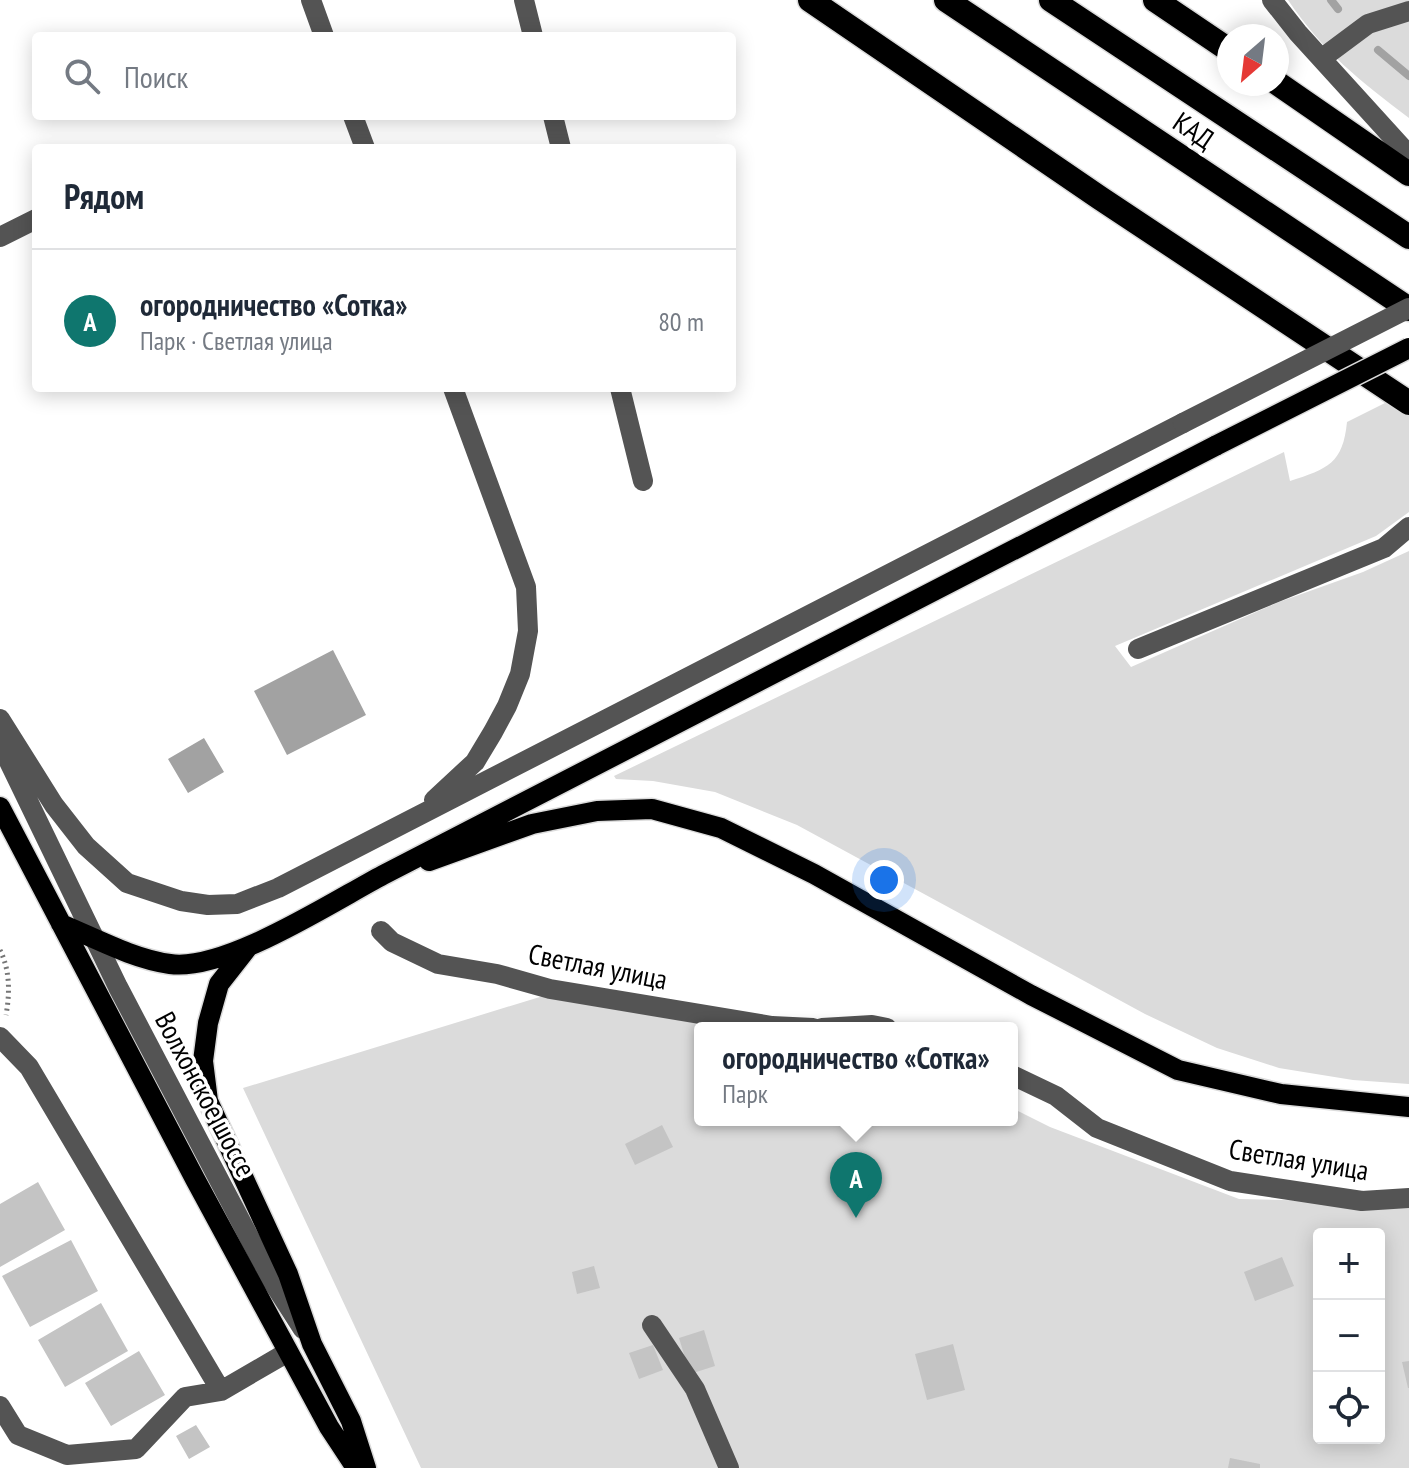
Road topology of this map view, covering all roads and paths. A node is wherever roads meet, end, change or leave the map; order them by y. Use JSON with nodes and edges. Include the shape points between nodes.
{"nodes":[{"id":1,"x":311,"y":0,"type":"edge"},
{"id":2,"x":524,"y":0,"type":"edge"},
{"id":3,"x":810,"y":0,"type":"edge"},
{"id":4,"x":946,"y":0,"type":"edge"},
{"id":5,"x":1051,"y":0,"type":"edge"},
{"id":6,"x":1155,"y":0,"type":"edge"},
{"id":7,"x":1272,"y":0,"type":"edge"},
{"id":8,"x":1409,"y":11,"type":"edge"},
{"id":9,"x":323,"y":32,"type":"edge"},
{"id":10,"x":532,"y":32,"type":"edge"},
{"id":11,"x":1217,"y":42,"type":"edge"},
{"id":12,"x":1329,"y":53,"type":"dead end"},
{"id":13,"x":1289,"y":91,"type":"edge"},
{"id":14,"x":354,"y":120,"type":"edge"},
{"id":15,"x":554,"y":120,"type":"edge"},
{"id":16,"x":364,"y":144,"type":"edge"},
{"id":17,"x":560,"y":144,"type":"edge"},
{"id":18,"x":1409,"y":155,"type":"edge"},
{"id":19,"x":1409,"y":174,"type":"edge"},
{"id":20,"x":32,"y":221,"type":"edge"},
{"id":21,"x":0,"y":237,"type":"edge"},
{"id":22,"x":1409,"y":237,"type":"edge"},
{"id":23,"x":1409,"y":308,"type":"edge"},
{"id":24,"x":1409,"y":348,"type":"edge"},
{"id":25,"x":454,"y":392,"type":"edge"},
{"id":26,"x":621,"y":392,"type":"edge"},
{"id":27,"x":1409,"y":403,"type":"edge"},
{"id":28,"x":643,"y":481,"type":"dead end"},
{"id":29,"x":1409,"y":527,"type":"edge"},
{"id":30,"x":1138,"y":649,"type":"dead end"},
{"id":31,"x":0,"y":719,"type":"edge"},
{"id":32,"x":0,"y":743,"type":"edge"},
{"id":33,"x":0,"y":807,"type":"edge"},
{"id":34,"x":413,"y":818,"type":"junction"},
{"id":35,"x":383,"y":875,"type":"junction"},
{"id":36,"x":61,"y":924,"type":"junction"},
{"id":37,"x":381,"y":931,"type":"dead end"},
{"id":38,"x":93,"y":938,"type":"junction"},
{"id":39,"x":248,"y":947,"type":"junction"},
{"id":40,"x":0,"y":950,"type":"edge"},
{"id":41,"x":10,"y":993,"type":"dead end"},
{"id":42,"x":748,"y":1022,"type":"edge"},
{"id":43,"x":0,"y":1037,"type":"edge"},
{"id":44,"x":1018,"y":1078,"type":"edge"},
{"id":45,"x":1409,"y":1107,"type":"edge"},
{"id":46,"x":1409,"y":1198,"type":"edge"},
{"id":47,"x":652,"y":1325,"type":"dead end"},
{"id":48,"x":312,"y":1344,"type":"junction"},
{"id":49,"x":288,"y":1352,"type":"junction"},
{"id":50,"x":221,"y":1391,"type":"junction"},
{"id":51,"x":0,"y":1406,"type":"edge"},
{"id":52,"x":356,"y":1468,"type":"edge"},
{"id":53,"x":366,"y":1468,"type":"edge"},
{"id":54,"x":729,"y":1468,"type":"edge"}],
"edges":[{"from":1,"to":9,"type":"street"},
{"from":2,"to":10,"type":"street"},
{"from":3,"to":27,"type":"highway"},
{"from":4,"to":23,"type":"highway","name":"КАД"},
{"from":5,"to":22,"type":"highway","name":"КАД"},
{"from":6,"to":11,"type":"highway"},
{"from":7,"to":18,"type":"street"},
{"from":8,"to":12,"type":"street","via":[[1368,24]]},
{"from":13,"to":19,"type":"highway"},
{"from":14,"to":16,"type":"street"},
{"from":15,"to":17,"type":"street"},
{"from":20,"to":21,"type":"street"},
{"from":23,"to":34,"type":"street","bridge":true},
{"from":24,"to":35,"type":"main road","bridge":true},
{"from":25,"to":34,"type":"street","via":[[526,587],[528,631],[520,674],[475,762]]},
{"from":26,"to":28,"type":"street"},
{"from":29,"to":30,"type":"street","via":[[1384,548]]},
{"from":31,"to":34,"type":"street","via":[[86,846],[127,883],[181,901],[237,904]]},
{"from":32,"to":38,"type":"street","name":"Волхонское шоссе"},
{"from":33,"to":36,"type":"main road","name":"Волхонское шоссе"},
{"from":35,"to":39,"type":"main road"},
{"from":35,"to":45,"type":"main road","via":[[532,824],[597,811],[652,809],[721,828],[774,854],[1178,1070],[1281,1094]]},
{"from":36,"to":38,"type":"main road"},
{"from":36,"to":49,"type":"main road","name":"Волхонское шоссе"},
{"from":37,"to":42,"type":"street","name":"Светлая улица","via":[[392,942],[438,964]]},
{"from":38,"to":39,"type":"main road","via":[[171,964],[203,962]]},
{"from":38,"to":48,"type":"street","name":"Волхонское шоссе","via":[[271,1279]]},
{"from":39,"to":48,"type":"main road","via":[[219,984],[208,1023],[203,1061],[208,1101],[288,1274]]},
{"from":40,"to":41,"type":"path"},
{"from":43,"to":50,"type":"street","via":[[29,1067]]},
{"from":44,"to":46,"type":"street","name":"Светлая улица","via":[[1056,1096],[1097,1128],[1230,1181],[1362,1201]]},
{"from":47,"to":54,"type":"street","via":[[695,1389]]},
{"from":48,"to":53,"type":"main road","name":"Волхонское шоссе","via":[[351,1421]]},
{"from":49,"to":50,"type":"street"},
{"from":49,"to":52,"type":"main road","name":"Волхонское шоссе"},
{"from":50,"to":51,"type":"street","via":[[185,1397],[136,1449],[67,1455],[18,1435]]}]}
